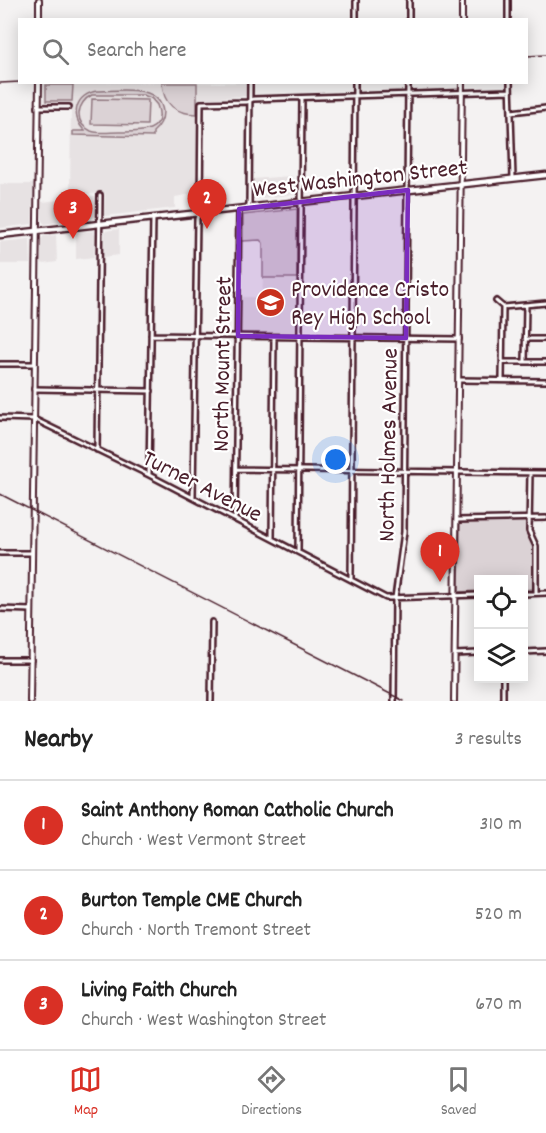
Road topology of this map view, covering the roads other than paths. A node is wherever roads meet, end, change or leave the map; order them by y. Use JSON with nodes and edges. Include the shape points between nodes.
{"nodes":[{"id":1,"x":39,"y":0,"type":"edge"},
{"id":2,"x":356,"y":0,"type":"edge"},
{"id":3,"x":409,"y":0,"type":"edge"},
{"id":4,"x":462,"y":0,"type":"edge"},
{"id":5,"x":508,"y":0,"type":"edge"},
{"id":6,"x":39,"y":18,"type":"edge"},
{"id":7,"x":356,"y":18,"type":"edge"},
{"id":8,"x":409,"y":18,"type":"edge"},
{"id":9,"x":462,"y":18,"type":"edge"},
{"id":10,"x":508,"y":18,"type":"edge"},
{"id":11,"x":39,"y":84,"type":"edge"},
{"id":12,"x":250,"y":84,"type":"edge"},
{"id":13,"x":355,"y":84,"type":"edge"},
{"id":14,"x":408,"y":84,"type":"edge"},
{"id":15,"x":462,"y":84,"type":"edge"},
{"id":16,"x":510,"y":84,"type":"edge"},
{"id":17,"x":510,"y":91,"type":"junction"},
{"id":18,"x":461,"y":93,"type":"junction"},
{"id":19,"x":408,"y":94,"type":"junction"},
{"id":20,"x":355,"y":96,"type":"junction"},
{"id":21,"x":302,"y":98,"type":"junction"},
{"id":22,"x":250,"y":100,"type":"junction"},
{"id":23,"x":69,"y":106,"type":"dead end"},
{"id":24,"x":38,"y":108,"type":"junction"},
{"id":25,"x":546,"y":108,"type":"edge"},
{"id":26,"x":511,"y":112,"type":"junction"},
{"id":27,"x":546,"y":175,"type":"edge"},
{"id":28,"x":513,"y":178,"type":"junction"},
{"id":29,"x":460,"y":184,"type":"junction"},
{"id":30,"x":408,"y":190,"type":"junction"},
{"id":31,"x":100,"y":195,"type":"dead end"},
{"id":32,"x":355,"y":196,"type":"junction"},
{"id":33,"x":302,"y":202,"type":"junction"},
{"id":34,"x":249,"y":208,"type":"junction"},
{"id":35,"x":239,"y":209,"type":"junction"},
{"id":36,"x":198,"y":213,"type":"junction"},
{"id":37,"x":153,"y":218,"type":"junction"},
{"id":38,"x":100,"y":224,"type":"junction"},
{"id":39,"x":37,"y":231,"type":"junction"},
{"id":40,"x":0,"y":235,"type":"edge"},
{"id":41,"x":496,"y":301,"type":"dead end"},
{"id":42,"x":546,"y":303,"type":"edge"},
{"id":43,"x":526,"y":305,"type":"junction"},
{"id":44,"x":503,"y":307,"type":"junction"},
{"id":45,"x":152,"y":335,"type":"junction"},
{"id":46,"x":195,"y":336,"type":"junction"},
{"id":47,"x":238,"y":336,"type":"junction"},
{"id":48,"x":274,"y":337,"type":"junction"},
{"id":49,"x":301,"y":337,"type":"junction"},
{"id":50,"x":353,"y":338,"type":"junction"},
{"id":51,"x":406,"y":338,"type":"junction"},
{"id":52,"x":459,"y":339,"type":"junction"},
{"id":53,"x":525,"y":339,"type":"junction"},
{"id":54,"x":546,"y":339,"type":"edge"},
{"id":55,"x":502,"y":362,"type":"junction"},
{"id":56,"x":525,"y":362,"type":"junction"},
{"id":57,"x":546,"y":362,"type":"edge"},
{"id":58,"x":0,"y":364,"type":"edge"},
{"id":59,"x":34,"y":364,"type":"junction"},
{"id":60,"x":459,"y":380,"type":"junction"},
{"id":61,"x":502,"y":380,"type":"junction"},
{"id":62,"x":546,"y":381,"type":"edge"},
{"id":63,"x":34,"y":390,"type":"junction"},
{"id":64,"x":98,"y":390,"type":"junction"},
{"id":65,"x":151,"y":391,"type":"junction"},
{"id":66,"x":0,"y":418,"type":"edge"},
{"id":67,"x":34,"y":419,"type":"junction"},
{"id":68,"x":97,"y":450,"type":"junction"},
{"id":69,"x":236,"y":469,"type":"junction"},
{"id":70,"x":273,"y":469,"type":"junction"},
{"id":71,"x":299,"y":470,"type":"junction"},
{"id":72,"x":352,"y":470,"type":"junction"},
{"id":73,"x":405,"y":470,"type":"junction"},
{"id":74,"x":457,"y":471,"type":"junction"},
{"id":75,"x":530,"y":473,"type":"junction"},
{"id":76,"x":546,"y":473,"type":"edge"},
{"id":77,"x":149,"y":475,"type":"junction"},
{"id":78,"x":193,"y":498,"type":"junction"},
{"id":79,"x":530,"y":518,"type":"junction"},
{"id":80,"x":546,"y":518,"type":"edge"},
{"id":81,"x":235,"y":519,"type":"junction"},
{"id":82,"x":457,"y":519,"type":"junction"},
{"id":83,"x":272,"y":538,"type":"junction"},
{"id":84,"x":298,"y":552,"type":"junction"},
{"id":85,"x":0,"y":553,"type":"edge"},
{"id":86,"x":32,"y":553,"type":"junction"},
{"id":87,"x":351,"y":579,"type":"junction"},
{"id":88,"x":536,"y":593,"type":"junction"},
{"id":89,"x":546,"y":593,"type":"edge"},
{"id":90,"x":528,"y":594,"type":"edge"},
{"id":91,"x":474,"y":595,"type":"edge"},
{"id":92,"x":456,"y":596,"type":"junction"},
{"id":93,"x":395,"y":598,"type":"junction"},
{"id":94,"x":0,"y":609,"type":"edge"},
{"id":95,"x":31,"y":610,"type":"junction"},
{"id":96,"x":212,"y":622,"type":"dead end"},
{"id":97,"x":546,"y":651,"type":"edge"},
{"id":98,"x":528,"y":652,"type":"edge"},
{"id":99,"x":474,"y":653,"type":"edge"},
{"id":100,"x":455,"y":654,"type":"junction"},
{"id":101,"x":0,"y":660,"type":"edge"},
{"id":102,"x":31,"y":660,"type":"junction"},
{"id":103,"x":503,"y":683,"type":"edge"},
{"id":104,"x":30,"y":701,"type":"edge"},
{"id":105,"x":211,"y":701,"type":"edge"},
{"id":106,"x":394,"y":701,"type":"edge"},
{"id":107,"x":454,"y":701,"type":"edge"},
{"id":108,"x":503,"y":701,"type":"edge"}],
"edges":[{"from":1,"to":6,"type":"main road"},
{"from":2,"to":7,"type":"street"},
{"from":3,"to":8,"type":"street"},
{"from":4,"to":9,"type":"main road"},
{"from":5,"to":10,"type":"street"},
{"from":11,"to":24,"type":"main road"},
{"from":12,"to":22,"type":"street"},
{"from":13,"to":20,"type":"street"},
{"from":14,"to":19,"type":"street","name":"North Holmes Avenue"},
{"from":15,"to":18,"type":"main road"},
{"from":16,"to":17,"type":"street"},
{"from":17,"to":18,"type":"street"},
{"from":17,"to":26,"type":"street"},
{"from":18,"to":19,"type":"street"},
{"from":18,"to":29,"type":"main road"},
{"from":19,"to":20,"type":"street"},
{"from":19,"to":30,"type":"street","name":"North Holmes Avenue"},
{"from":20,"to":21,"type":"street"},
{"from":20,"to":32,"type":"street"},
{"from":21,"to":22,"type":"street"},
{"from":21,"to":33,"type":"street"},
{"from":22,"to":34,"type":"street"},
{"from":22,"to":36,"type":"street","via":[[201,103]]},
{"from":23,"to":24,"type":"street"},
{"from":24,"to":39,"type":"main road"},
{"from":25,"to":26,"type":"street"},
{"from":26,"to":28,"type":"street"},
{"from":27,"to":28,"type":"main road","name":"West Washington Street"},
{"from":28,"to":29,"type":"main road","name":"West Washington Street"},
{"from":29,"to":30,"type":"main road","name":"West Washington Street"},
{"from":29,"to":52,"type":"main road"},
{"from":30,"to":32,"type":"main road","name":"West Washington Street"},
{"from":30,"to":51,"type":"street","name":"North Holmes Avenue"},
{"from":31,"to":38,"type":"street"},
{"from":32,"to":33,"type":"main road","name":"West Washington Street"},
{"from":32,"to":50,"type":"street"},
{"from":33,"to":34,"type":"main road","name":"West Washington Street"},
{"from":33,"to":49,"type":"street"},
{"from":34,"to":35,"type":"main road","name":"West Washington Street"},
{"from":35,"to":36,"type":"main road","name":"West Washington Street"},
{"from":35,"to":47,"type":"street","name":"North Mount Street"},
{"from":36,"to":37,"type":"main road","name":"West Washington Street"},
{"from":36,"to":46,"type":"street"},
{"from":37,"to":38,"type":"main road","name":"West Washington Street"},
{"from":37,"to":45,"type":"street"},
{"from":38,"to":39,"type":"main road","name":"West Washington Street"},
{"from":38,"to":64,"type":"street"},
{"from":39,"to":40,"type":"main road","name":"West Washington Street"},
{"from":39,"to":59,"type":"main road"},
{"from":41,"to":44,"type":"street"},
{"from":42,"to":43,"type":"street"},
{"from":43,"to":44,"type":"street"},
{"from":43,"to":53,"type":"street"},
{"from":44,"to":55,"type":"street"},
{"from":45,"to":46,"type":"street"},
{"from":45,"to":65,"type":"street"},
{"from":46,"to":47,"type":"street"},
{"from":46,"to":78,"type":"street"},
{"from":47,"to":48,"type":"street"},
{"from":47,"to":69,"type":"street","name":"North Mount Street"},
{"from":48,"to":49,"type":"street"},
{"from":48,"to":70,"type":"street"},
{"from":49,"to":50,"type":"street"},
{"from":49,"to":71,"type":"street"},
{"from":50,"to":51,"type":"street"},
{"from":50,"to":72,"type":"street"},
{"from":51,"to":52,"type":"street"},
{"from":51,"to":73,"type":"street","name":"North Holmes Avenue"},
{"from":52,"to":60,"type":"main road"},
{"from":53,"to":54,"type":"street"},
{"from":53,"to":56,"type":"street"},
{"from":55,"to":56,"type":"street"},
{"from":55,"to":61,"type":"street"},
{"from":56,"to":57,"type":"street"},
{"from":58,"to":59,"type":"street"},
{"from":59,"to":63,"type":"main road"},
{"from":60,"to":61,"type":"street"},
{"from":60,"to":74,"type":"main road"},
{"from":61,"to":62,"type":"street"},
{"from":63,"to":64,"type":"street"},
{"from":63,"to":67,"type":"main road"},
{"from":64,"to":65,"type":"street"},
{"from":64,"to":68,"type":"street"},
{"from":65,"to":77,"type":"street"},
{"from":66,"to":67,"type":"street","name":"Turner Avenue"},
{"from":67,"to":68,"type":"street","name":"Turner Avenue"},
{"from":67,"to":86,"type":"main road"},
{"from":68,"to":77,"type":"street","name":"Turner Avenue"},
{"from":69,"to":70,"type":"street"},
{"from":69,"to":81,"type":"street","name":"North Mount Street"},
{"from":70,"to":71,"type":"street"},
{"from":70,"to":83,"type":"street"},
{"from":71,"to":72,"type":"street"},
{"from":71,"to":84,"type":"street"},
{"from":72,"to":73,"type":"street"},
{"from":72,"to":87,"type":"street"},
{"from":73,"to":74,"type":"street"},
{"from":73,"to":93,"type":"street","name":"North Holmes Avenue","via":[[404,536]]},
{"from":74,"to":75,"type":"street"},
{"from":74,"to":82,"type":"main road"},
{"from":75,"to":76,"type":"street"},
{"from":75,"to":79,"type":"street"},
{"from":77,"to":78,"type":"street","name":"Turner Avenue"},
{"from":78,"to":81,"type":"street","name":"Turner Avenue"},
{"from":79,"to":80,"type":"street"},
{"from":79,"to":82,"type":"street"},
{"from":79,"to":88,"type":"street","via":[[529,531],[536,546]]},
{"from":81,"to":83,"type":"street","name":"Turner Avenue"},
{"from":82,"to":92,"type":"main road"},
{"from":83,"to":84,"type":"street","name":"Turner Avenue"},
{"from":84,"to":87,"type":"street","name":"Turner Avenue"},
{"from":85,"to":86,"type":"street"},
{"from":86,"to":95,"type":"main road"},
{"from":87,"to":93,"type":"street","name":"Turner Avenue","via":[[386,598]]},
{"from":88,"to":89,"type":"street"},
{"from":88,"to":90,"type":"street"},
{"from":91,"to":92,"type":"street"},
{"from":92,"to":93,"type":"street"},
{"from":92,"to":100,"type":"main road"},
{"from":93,"to":106,"type":"street","name":"North Holmes Avenue"},
{"from":94,"to":95,"type":"street"},
{"from":95,"to":102,"type":"main road"},
{"from":96,"to":105,"type":"street"},
{"from":97,"to":98,"type":"street"},
{"from":99,"to":100,"type":"street"},
{"from":100,"to":107,"type":"main road"},
{"from":101,"to":102,"type":"street"},
{"from":102,"to":104,"type":"main road"},
{"from":103,"to":108,"type":"street"}]}
